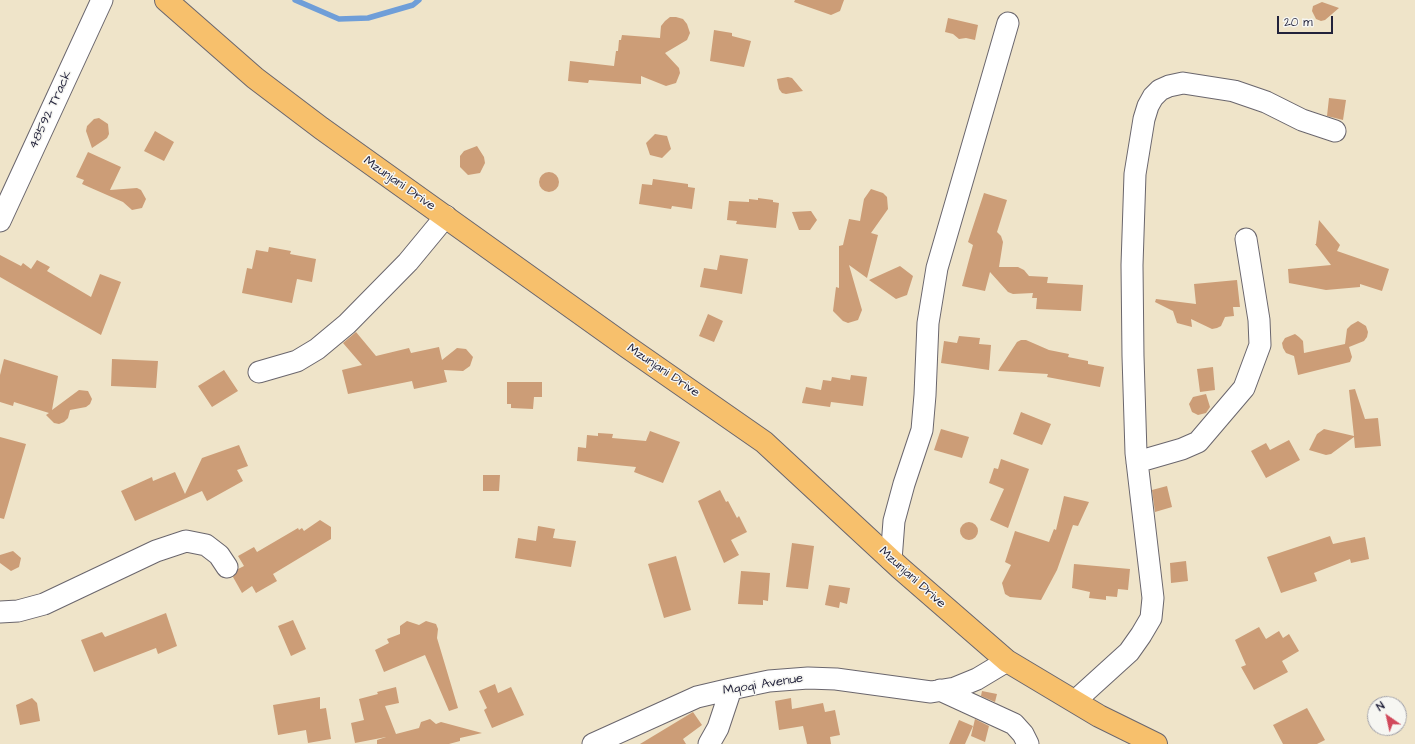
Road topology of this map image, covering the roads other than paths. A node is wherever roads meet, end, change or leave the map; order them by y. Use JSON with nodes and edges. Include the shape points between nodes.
{"nodes":[{"id":1,"x":102,"y":0,"type":"edge"},
{"id":2,"x":166,"y":0,"type":"edge"},
{"id":3,"x":1008,"y":23,"type":"dead end"},
{"id":4,"x":1334,"y":131,"type":"dead end"},
{"id":5,"x":446,"y":216,"type":"junction"},
{"id":6,"x":0,"y":221,"type":"edge"},
{"id":7,"x":1246,"y":239,"type":"dead end"},
{"id":8,"x":259,"y":372,"type":"dead end"},
{"id":9,"x":1137,"y":462,"type":"junction"},
{"id":10,"x":891,"y":560,"type":"junction"},
{"id":11,"x":227,"y":567,"type":"dead end"},
{"id":12,"x":0,"y":612,"type":"edge"},
{"id":13,"x":1007,"y":661,"type":"junction"},
{"id":14,"x":731,"y":688,"type":"junction"},
{"id":15,"x":940,"y":690,"type":"junction"},
{"id":16,"x":1075,"y":701,"type":"junction"},
{"id":17,"x":593,"y":744,"type":"edge"},
{"id":18,"x":709,"y":744,"type":"edge"},
{"id":19,"x":1028,"y":744,"type":"edge"},
{"id":20,"x":1156,"y":744,"type":"edge"}],
"edges":[{"from":1,"to":6,"type":"street","name":"48592 Track"},
{"from":2,"to":5,"type":"main road","name":"Mzunjani Drive","via":[[255,78],[320,128]]},
{"from":3,"to":10,"type":"street","via":[[937,268],[928,323],[922,430],[894,521]]},
{"from":4,"to":9,"type":"street","via":[[1234,91],[1183,83],[1160,90],[1153,97],[1144,119],[1135,174],[1132,266]]},
{"from":5,"to":8,"type":"street","via":[[408,262],[347,324],[317,349],[296,361]]},
{"from":5,"to":10,"type":"main road","name":"Mzunjani Drive","via":[[764,442]]},
{"from":7,"to":9,"type":"street","via":[[1259,320],[1260,345],[1244,388],[1198,442]]},
{"from":9,"to":16,"type":"street","via":[[1153,598],[1151,618],[1142,636],[1129,652]]},
{"from":10,"to":13,"type":"main road","name":"Mzunjani Drive"},
{"from":11,"to":12,"type":"street","via":[[219,555],[206,545],[186,541],[156,551],[44,604],[18,612]]},
{"from":13,"to":15,"type":"street","name":"Mqoqi Avenue","via":[[977,679],[955,688]]},
{"from":13,"to":16,"type":"main road","name":"Mzunjani Drive"},
{"from":14,"to":15,"type":"street","name":"Mqoqi Avenue","via":[[769,681],[808,678],[836,679],[931,692]]},
{"from":14,"to":17,"type":"street","name":"Mqoqi Avenue","via":[[697,697]]},
{"from":14,"to":18,"type":"street","via":[[718,728]]},
{"from":15,"to":19,"type":"street","via":[[1014,724]]},
{"from":16,"to":20,"type":"main road","name":"Mzunjani Drive"}]}
